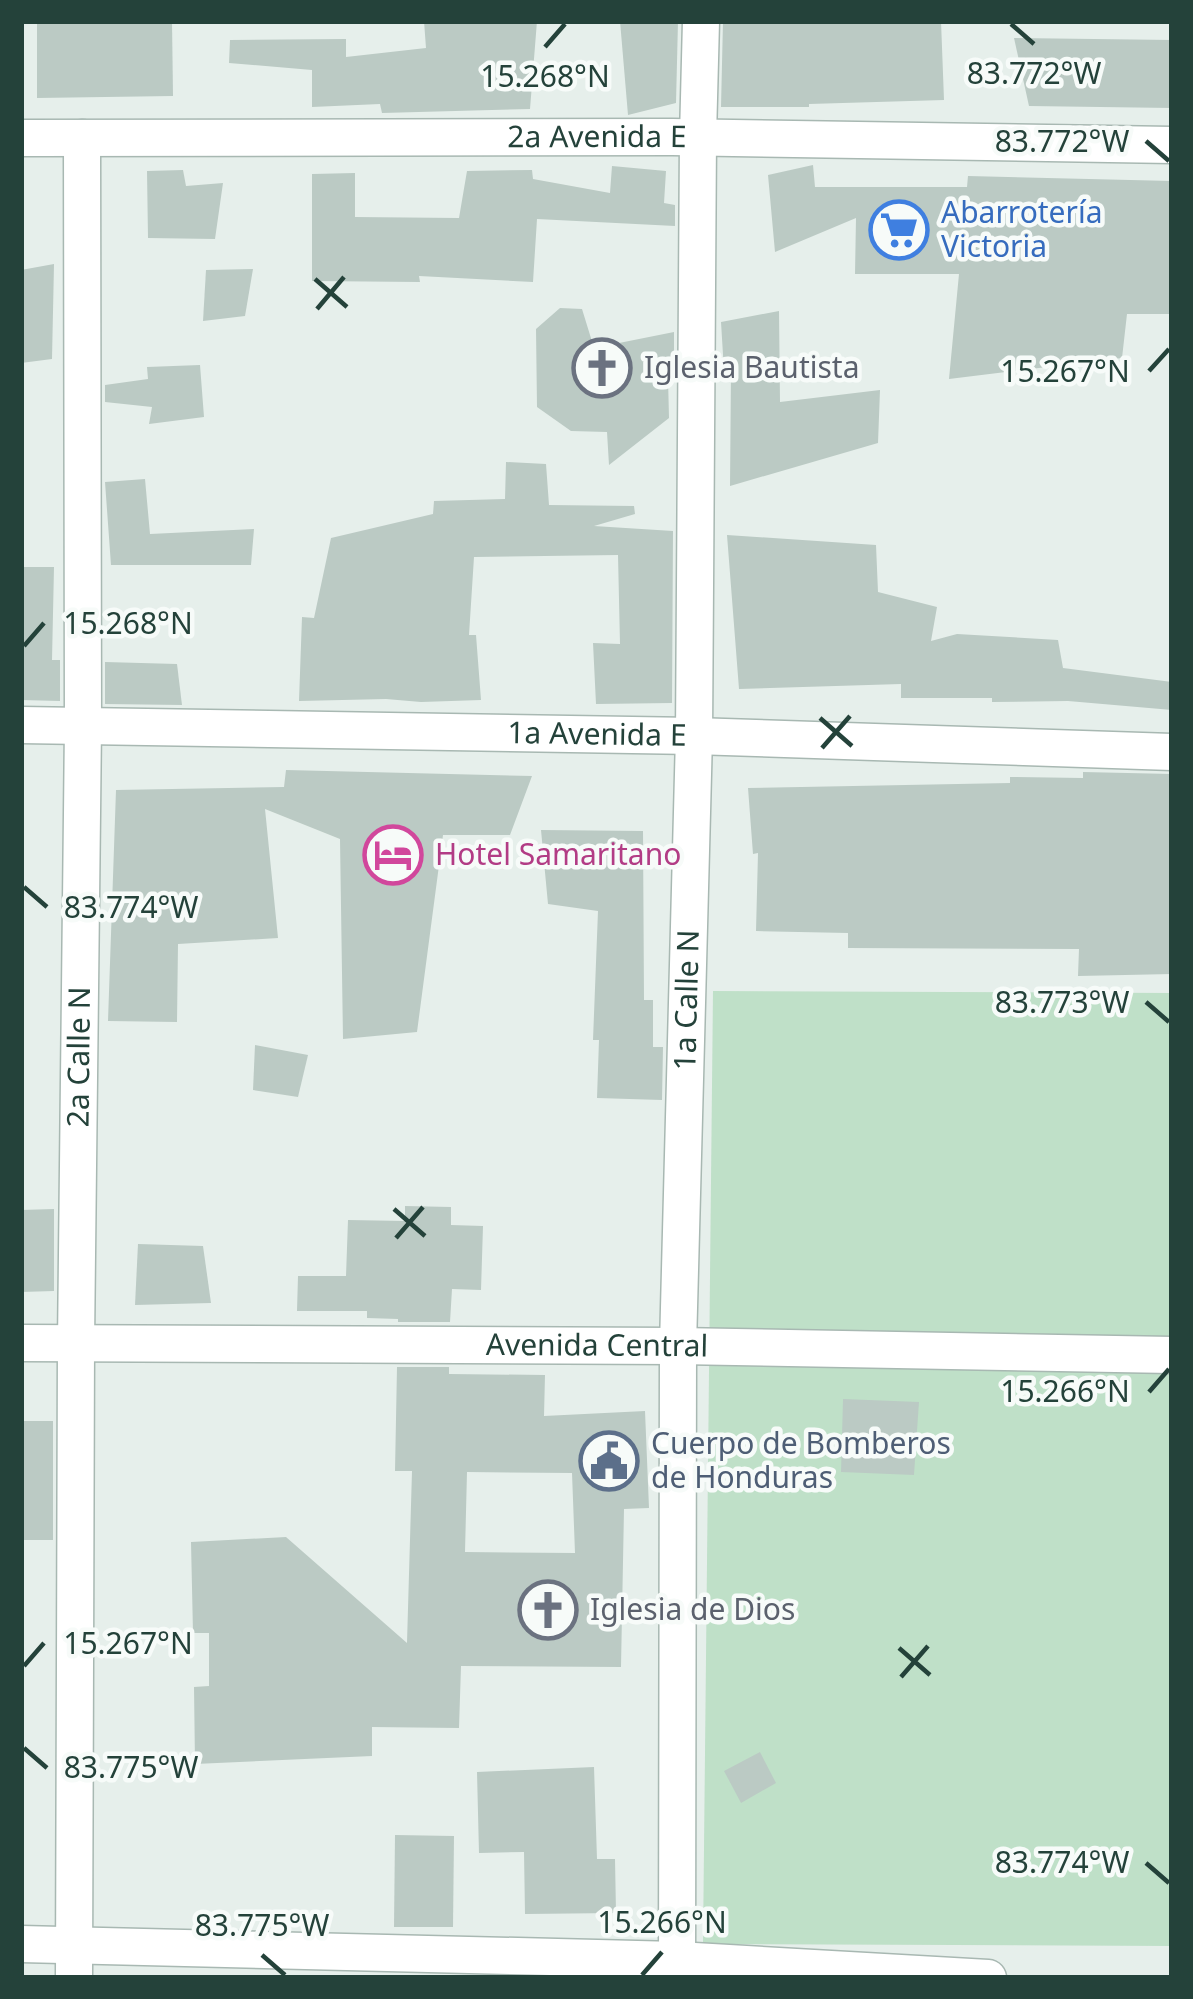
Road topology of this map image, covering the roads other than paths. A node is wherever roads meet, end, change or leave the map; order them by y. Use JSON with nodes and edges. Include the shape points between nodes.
{"nodes":[{"id":1,"x":701,"y":21,"type":"edge"},
{"id":2,"x":698,"y":137,"type":"junction"},
{"id":3,"x":21,"y":138,"type":"edge"},
{"id":4,"x":82,"y":138,"type":"junction"},
{"id":5,"x":1172,"y":145,"type":"edge"},
{"id":6,"x":21,"y":725,"type":"edge"},
{"id":7,"x":83,"y":725,"type":"junction"},
{"id":8,"x":694,"y":736,"type":"junction"},
{"id":9,"x":1172,"y":752,"type":"edge"},
{"id":10,"x":76,"y":1342,"type":"junction"},
{"id":11,"x":21,"y":1343,"type":"edge"},
{"id":12,"x":678,"y":1346,"type":"junction"},
{"id":13,"x":1172,"y":1355,"type":"edge"},
{"id":14,"x":21,"y":1943,"type":"edge"},
{"id":15,"x":74,"y":1961,"type":"edge"},
{"id":16,"x":677,"y":1969,"type":"edge"},
{"id":17,"x":988,"y":1978,"type":"edge"}],
"edges":[{"from":1,"to":2,"type":"street","name":"1a Calle N"},
{"from":2,"to":4,"type":"street","name":"2a Avenida E"},
{"from":2,"to":5,"type":"street","name":"2a Avenida E"},
{"from":2,"to":8,"type":"street","name":"1a Calle N"},
{"from":3,"to":4,"type":"street","name":"2a Avenida E"},
{"from":4,"to":7,"type":"street","name":"2a Calle N"},
{"from":6,"to":7,"type":"street","name":"1a Avenida E"},
{"from":7,"to":8,"type":"street","name":"1a Avenida E"},
{"from":7,"to":10,"type":"street","name":"2a Calle N"},
{"from":8,"to":9,"type":"street","name":"1a Avenida E"},
{"from":8,"to":12,"type":"street","name":"1a Calle N"},
{"from":10,"to":11,"type":"street","name":"Avenida Central"},
{"from":10,"to":12,"type":"street","name":"Avenida Central"},
{"from":10,"to":15,"type":"street","name":"2a Calle N"},
{"from":12,"to":13,"type":"street","name":"Avenida Central"},
{"from":12,"to":16,"type":"street","name":"1a Calle N"},
{"from":14,"to":15,"type":"street"},
{"from":15,"to":16,"type":"street"},
{"from":16,"to":17,"type":"street"}]}
